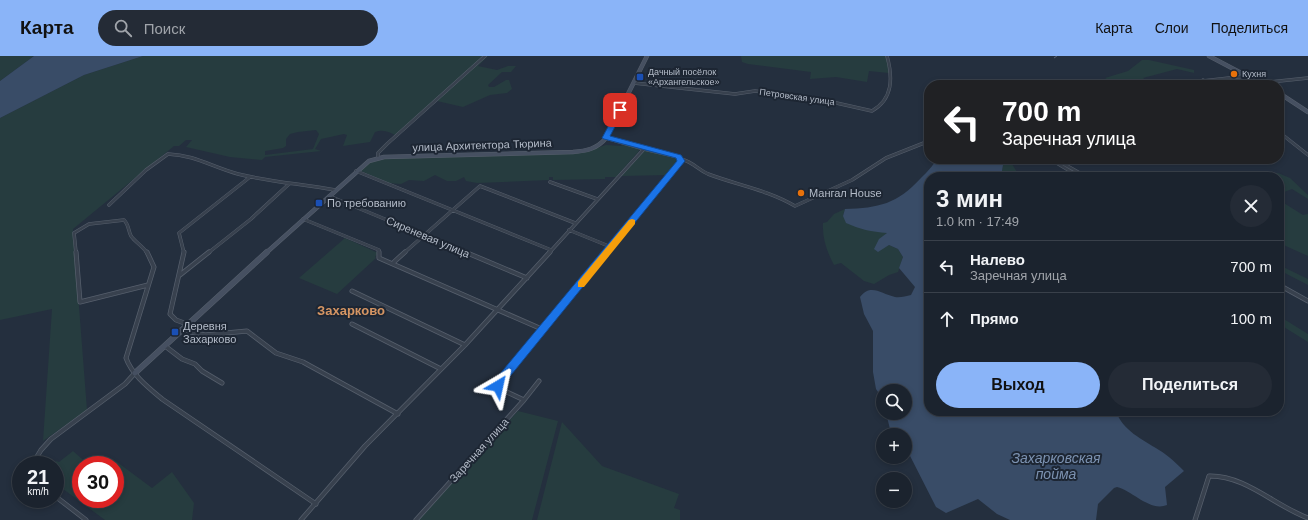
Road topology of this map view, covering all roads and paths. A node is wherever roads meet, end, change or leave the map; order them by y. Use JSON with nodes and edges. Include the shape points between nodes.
{"nodes":[{"id":1,"x":485,"y":56,"type":"edge"},
{"id":2,"x":647,"y":56,"type":"edge"},
{"id":3,"x":886,"y":56,"type":"edge"},
{"id":4,"x":1209,"y":56,"type":"edge"},
{"id":5,"x":1248,"y":76,"type":"junction"},
{"id":6,"x":1308,"y":78,"type":"edge"},
{"id":7,"x":1203,"y":80,"type":"edge"},
{"id":8,"x":1255,"y":80,"type":"edge"},
{"id":9,"x":1284,"y":80,"type":"edge"},
{"id":10,"x":634,"y":83,"type":"junction"},
{"id":11,"x":1284,"y":96,"type":"edge"},
{"id":12,"x":1308,"y":112,"type":"edge"},
{"id":13,"x":1284,"y":136,"type":"edge"},
{"id":14,"x":606,"y":138,"type":"junction"},
{"id":15,"x":924,"y":143,"type":"edge"},
{"id":16,"x":644,"y":148,"type":"junction"},
{"id":17,"x":1308,"y":155,"type":"edge"},
{"id":18,"x":378,"y":158,"type":"junction"},
{"id":19,"x":681,"y":159,"type":"junction"},
{"id":20,"x":1058,"y":164,"type":"edge"},
{"id":21,"x":1064,"y":164,"type":"edge"},
{"id":22,"x":356,"y":171,"type":"junction"},
{"id":23,"x":1072,"y":172,"type":"edge"},
{"id":24,"x":1078,"y":172,"type":"edge"},
{"id":25,"x":250,"y":177,"type":"junction"},
{"id":26,"x":550,"y":182,"type":"dead end"},
{"id":27,"x":289,"y":184,"type":"junction"},
{"id":28,"x":335,"y":190,"type":"junction"},
{"id":29,"x":329,"y":196,"type":"junction"},
{"id":30,"x":597,"y":199,"type":"junction"},
{"id":31,"x":109,"y":205,"type":"dead end"},
{"id":32,"x":453,"y":210,"type":"junction"},
{"id":33,"x":303,"y":219,"type":"junction"},
{"id":34,"x":575,"y":223,"type":"junction"},
{"id":35,"x":569,"y":230,"type":"junction"},
{"id":36,"x":425,"y":235,"type":"junction"},
{"id":37,"x":611,"y":247,"type":"junction"},
{"id":38,"x":551,"y":250,"type":"junction"},
{"id":39,"x":394,"y":262,"type":"junction"},
{"id":40,"x":177,"y":277,"type":"junction"},
{"id":41,"x":527,"y":278,"type":"junction"},
{"id":42,"x":148,"y":285,"type":"junction"},
{"id":43,"x":1284,"y":288,"type":"edge"},
{"id":44,"x":352,"y":290,"type":"dead end"},
{"id":45,"x":1308,"y":301,"type":"edge"},
{"id":46,"x":498,"y":308,"type":"junction"},
{"id":47,"x":187,"y":324,"type":"junction"},
{"id":48,"x":352,"y":324,"type":"dead end"},
{"id":49,"x":181,"y":330,"type":"junction"},
{"id":50,"x":544,"y":330,"type":"junction"},
{"id":51,"x":164,"y":345,"type":"junction"},
{"id":52,"x":465,"y":345,"type":"junction"},
{"id":53,"x":441,"y":369,"type":"junction"},
{"id":54,"x":135,"y":373,"type":"junction"},
{"id":55,"x":539,"y":381,"type":"dead end"},
{"id":56,"x":222,"y":383,"type":"dead end"},
{"id":57,"x":524,"y":400,"type":"junction"},
{"id":58,"x":398,"y":414,"type":"junction"},
{"id":59,"x":37,"y":456,"type":"edge"},
{"id":60,"x":64,"y":503,"type":"edge"},
{"id":61,"x":316,"y":504,"type":"junction"},
{"id":62,"x":1308,"y":518,"type":"edge"},
{"id":63,"x":86,"y":520,"type":"edge"},
{"id":64,"x":302,"y":520,"type":"edge"},
{"id":65,"x":416,"y":520,"type":"edge"},
{"id":66,"x":1195,"y":520,"type":"edge"}],
"edges":[{"from":1,"to":18,"type":"street","via":[[387,144],[378,153]]},
{"from":2,"to":10,"type":"street"},
{"from":3,"to":10,"type":"street","name":"Петровская улица","via":[[890,66],[890,92],[884,103],[872,111],[832,102],[755,91],[735,94]]},
{"from":4,"to":5,"type":"street"},
{"from":5,"to":7,"type":"street"},
{"from":5,"to":8,"type":"street"},
{"from":6,"to":9,"type":"street"},
{"from":10,"to":14,"type":"street"},
{"from":11,"to":12,"type":"street"},
{"from":13,"to":17,"type":"street"},
{"from":14,"to":16,"type":"street"},
{"from":14,"to":18,"type":"street","name":"улица Архитектора Тюрина","via":[[597,146],[575,151]]},
{"from":15,"to":19,"type":"street","via":[[886,158],[852,180],[795,206],[777,196],[706,173],[690,161]]},
{"from":16,"to":19,"type":"street"},
{"from":16,"to":30,"type":"street"},
{"from":18,"to":22,"type":"street","name":"улица Архитектора Тюрина","via":[[366,162]]},
{"from":19,"to":37,"type":"street"},
{"from":20,"to":23,"type":"street"},
{"from":21,"to":24,"type":"street"},
{"from":22,"to":28,"type":"street","name":"улица Архитектора Тюрина"},
{"from":22,"to":32,"type":"street"},
{"from":25,"to":27,"type":"street"},
{"from":25,"to":31,"type":"street","via":[[223,170],[200,158],[166,154],[120,192]]},
{"from":25,"to":40,"type":"street","via":[[181,231],[179,236],[184,253]]},
{"from":26,"to":30,"type":"street"},
{"from":27,"to":28,"type":"street","via":[[314,185]]},
{"from":27,"to":40,"type":"street","via":[[251,219]]},
{"from":28,"to":29,"type":"street","name":"улица Архитектора Тюрина"},
{"from":29,"to":33,"type":"street","name":"улица Архитектора Тюрина"},
{"from":29,"to":36,"type":"street","name":"Сиреневая улица"},
{"from":30,"to":34,"type":"street"},
{"from":32,"to":34,"type":"street","via":[[480,186]]},
{"from":32,"to":36,"type":"street"},
{"from":32,"to":38,"type":"street"},
{"from":33,"to":39,"type":"street","via":[[379,250],[379,258]]},
{"from":33,"to":47,"type":"street","name":"улица Архитектора Тюрина"},
{"from":34,"to":35,"type":"street"},
{"from":35,"to":37,"type":"street"},
{"from":35,"to":38,"type":"street"},
{"from":36,"to":39,"type":"street"},
{"from":36,"to":41,"type":"street","name":"Сиреневая улица"},
{"from":37,"to":50,"type":"street"},
{"from":38,"to":41,"type":"street"},
{"from":39,"to":46,"type":"street"},
{"from":40,"to":47,"type":"street","via":[[170,314],[176,320]]},
{"from":41,"to":46,"type":"street"},
{"from":42,"to":42,"type":"street","via":[[154,264],[143,246],[131,236],[125,220],[89,224],[74,233],[80,302]]},
{"from":42,"to":54,"type":"street","via":[[126,358]]},
{"from":43,"to":45,"type":"street"},
{"from":44,"to":52,"type":"street"},
{"from":46,"to":50,"type":"street"},
{"from":46,"to":52,"type":"street"},
{"from":47,"to":49,"type":"street","name":"улица Архитектора Тюрина"},
{"from":48,"to":53,"type":"street"},
{"from":49,"to":51,"type":"street","name":"улица Архитектора Тюрина"},
{"from":49,"to":58,"type":"street","via":[[197,335],[247,331],[276,353],[303,362]]},
{"from":50,"to":57,"type":"street","via":[[498,384],[498,388]]},
{"from":51,"to":54,"type":"street","name":"улица Архитектора Тюрина"},
{"from":51,"to":56,"type":"street"},
{"from":52,"to":53,"type":"street"},
{"from":53,"to":58,"type":"street"},
{"from":54,"to":59,"type":"street","via":[[125,384],[51,439]]},
{"from":54,"to":61,"type":"street","via":[[162,399]]},
{"from":55,"to":57,"type":"street","name":"Заречная улица"},
{"from":57,"to":65,"type":"street","name":"Заречная улица"},
{"from":58,"to":61,"type":"street","via":[[364,446]]},
{"from":60,"to":63,"type":"street"},
{"from":61,"to":64,"type":"street"},
{"from":62,"to":66,"type":"street","via":[[1286,509],[1228,477],[1214,474],[1209,476]]}]}
